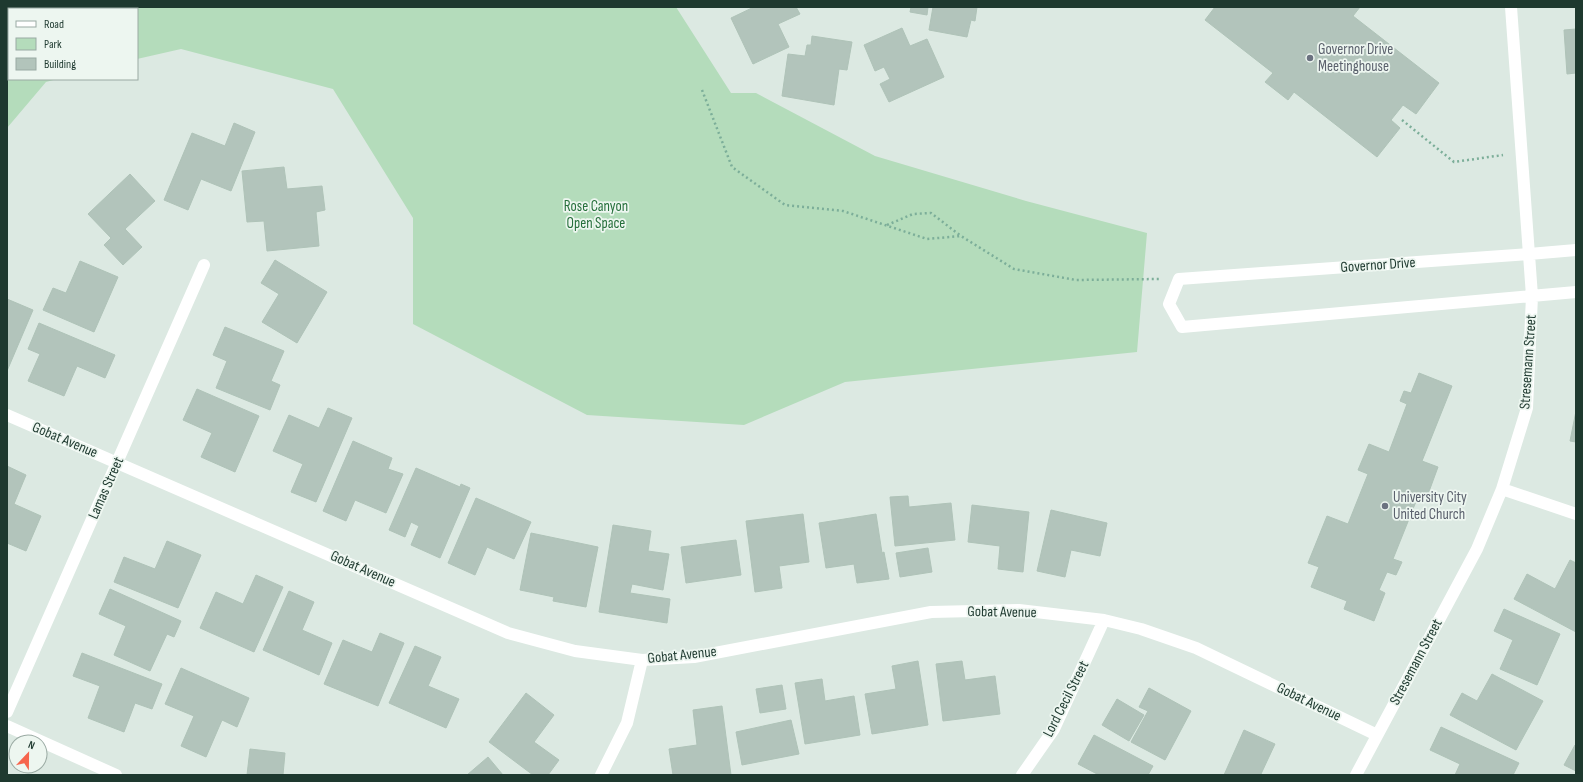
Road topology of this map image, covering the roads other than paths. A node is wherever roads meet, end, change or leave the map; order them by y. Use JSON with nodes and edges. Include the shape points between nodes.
{"nodes":[{"id":1,"x":1511,"y":7,"type":"edge"},
{"id":2,"x":1576,"y":250,"type":"edge"},
{"id":3,"x":1529,"y":254,"type":"junction"},
{"id":4,"x":204,"y":265,"type":"dead end"},
{"id":5,"x":1576,"y":292,"type":"edge"},
{"id":6,"x":1532,"y":296,"type":"junction"},
{"id":7,"x":7,"y":415,"type":"edge"},
{"id":8,"x":118,"y":462,"type":"junction"},
{"id":9,"x":1502,"y":488,"type":"junction"},
{"id":10,"x":1576,"y":514,"type":"edge"},
{"id":11,"x":1104,"y":620,"type":"junction"},
{"id":12,"x":642,"y":660,"type":"junction"},
{"id":13,"x":7,"y":712,"type":"edge"},
{"id":14,"x":7,"y":726,"type":"edge"},
{"id":15,"x":1377,"y":735,"type":"junction"},
{"id":16,"x":116,"y":775,"type":"edge"},
{"id":17,"x":601,"y":775,"type":"edge"},
{"id":18,"x":1022,"y":775,"type":"edge"},
{"id":19,"x":1356,"y":775,"type":"edge"}],
"edges":[{"from":1,"to":3,"type":"street","name":"Stresemann Street"},
{"from":2,"to":3,"type":"street","name":"Governor Drive"},
{"from":3,"to":6,"type":"street","name":"Stresemann Street"},
{"from":3,"to":6,"type":"street","name":"Governor Drive","via":[[1179,279],[1169,304],[1182,327]]},
{"from":4,"to":8,"type":"street","name":"Lamas Street"},
{"from":5,"to":6,"type":"street"},
{"from":6,"to":9,"type":"street","name":"Stresemann Street","via":[[1527,408]]},
{"from":7,"to":8,"type":"street","name":"Gobat Avenue"},
{"from":8,"to":12,"type":"street","name":"Gobat Avenue","via":[[508,633],[575,651]]},
{"from":8,"to":13,"type":"street","name":"Lamas Street"},
{"from":9,"to":10,"type":"street"},
{"from":9,"to":15,"type":"street","name":"Stresemann Street","via":[[1477,549]]},
{"from":11,"to":12,"type":"street","name":"Gobat Avenue","via":[[1019,610],[931,612],[694,657]]},
{"from":11,"to":15,"type":"street","name":"Gobat Avenue","via":[[1141,629],[1196,648]]},
{"from":11,"to":18,"type":"street","name":"Lord Cecil Street","via":[[1054,729]]},
{"from":12,"to":17,"type":"street","via":[[627,723]]},
{"from":14,"to":16,"type":"street"},
{"from":15,"to":19,"type":"street","name":"Stresemann Street"}]}
